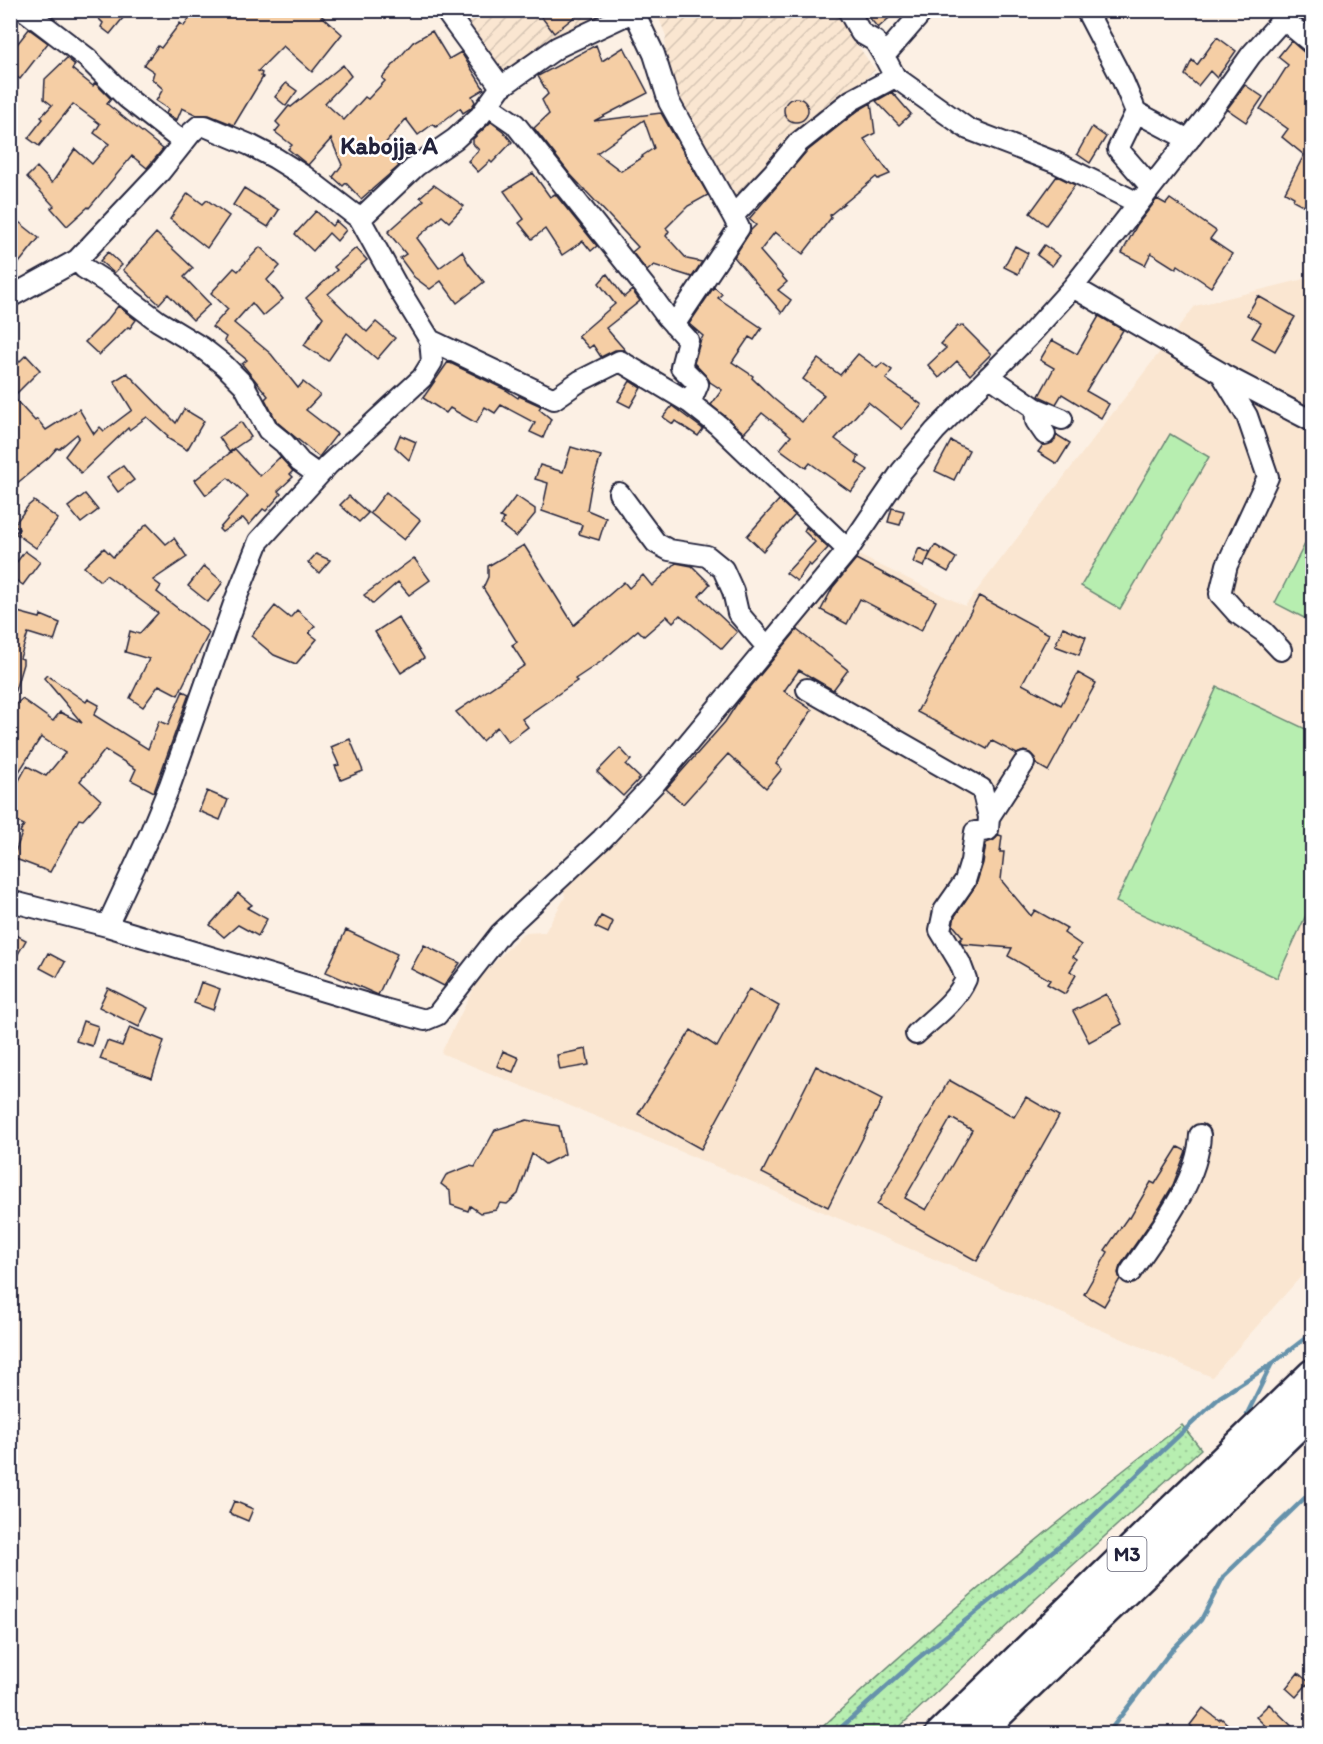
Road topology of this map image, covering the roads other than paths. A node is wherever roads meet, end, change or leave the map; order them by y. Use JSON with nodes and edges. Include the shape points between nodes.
{"nodes":[{"id":1,"x":24,"y":10,"type":"edge"},
{"id":2,"x":446,"y":10,"type":"edge"},
{"id":3,"x":848,"y":10,"type":"edge"},
{"id":4,"x":924,"y":10,"type":"edge"},
{"id":5,"x":1086,"y":10,"type":"edge"},
{"id":6,"x":636,"y":11,"type":"edge"},
{"id":7,"x":1288,"y":15,"type":"edge"},
{"id":8,"x":1312,"y":43,"type":"edge"},
{"id":9,"x":884,"y":56,"type":"junction"},
{"id":10,"x":895,"y":77,"type":"junction"},
{"id":11,"x":501,"y":87,"type":"junction"},
{"id":12,"x":489,"y":106,"type":"junction"},
{"id":13,"x":1136,"y":112,"type":"junction"},
{"id":14,"x":1189,"y":140,"type":"junction"},
{"id":15,"x":183,"y":142,"type":"junction"},
{"id":16,"x":1151,"y":187,"type":"junction"},
{"id":17,"x":1138,"y":203,"type":"junction"},
{"id":18,"x":733,"y":216,"type":"junction"},
{"id":19,"x":360,"y":219,"type":"junction"},
{"id":20,"x":77,"y":260,"type":"junction"},
{"id":21,"x":1072,"y":287,"type":"junction"},
{"id":22,"x":10,"y":297,"type":"edge"},
{"id":23,"x":674,"y":325,"type":"junction"},
{"id":24,"x":430,"y":340,"type":"junction"},
{"id":25,"x":1221,"y":373,"type":"junction"},
{"id":26,"x":989,"y":376,"type":"junction"},
{"id":27,"x":690,"y":403,"type":"junction"},
{"id":28,"x":1035,"y":408,"type":"junction"},
{"id":29,"x":1062,"y":419,"type":"dead end"},
{"id":30,"x":1312,"y":421,"type":"edge"},
{"id":31,"x":1045,"y":434,"type":"dead end"},
{"id":32,"x":318,"y":475,"type":"junction"},
{"id":33,"x":619,"y":493,"type":"dead end"},
{"id":34,"x":848,"y":549,"type":"junction"},
{"id":35,"x":767,"y":647,"type":"junction"},
{"id":36,"x":1281,"y":650,"type":"dead end"},
{"id":37,"x":807,"y":689,"type":"dead end"},
{"id":38,"x":1024,"y":763,"type":"dead end"},
{"id":39,"x":982,"y":789,"type":"junction"},
{"id":40,"x":1002,"y":796,"type":"junction"},
{"id":41,"x":989,"y":817,"type":"junction"},
{"id":42,"x":10,"y":901,"type":"edge"},
{"id":43,"x":107,"y":926,"type":"junction"},
{"id":44,"x":916,"y":1034,"type":"dead end"},
{"id":45,"x":1200,"y":1135,"type":"dead end"},
{"id":46,"x":1130,"y":1273,"type":"dead end"},
{"id":47,"x":1312,"y":1374,"type":"edge"},
{"id":48,"x":1312,"y":1412,"type":"edge"},
{"id":49,"x":940,"y":1734,"type":"edge"},
{"id":50,"x":978,"y":1734,"type":"edge"}],
"edges":[{"from":1,"to":15,"type":"street","via":[[87,58],[127,98]]},
{"from":2,"to":11,"type":"street"},
{"from":3,"to":9,"type":"street","via":[[861,33],[875,41]]},
{"from":4,"to":9,"type":"street"},
{"from":5,"to":13,"type":"street"},
{"from":6,"to":11,"type":"street","via":[[558,47]]},
{"from":6,"to":18,"type":"street","via":[[669,102]]},
{"from":7,"to":8,"type":"street"},
{"from":7,"to":14,"type":"street","via":[[1251,55]]},
{"from":9,"to":10,"type":"street"},
{"from":10,"to":17,"type":"street","via":[[968,129],[1057,163]]},
{"from":10,"to":18,"type":"street","via":[[852,100],[798,143]]},
{"from":11,"to":12,"type":"street"},
{"from":12,"to":19,"type":"street"},
{"from":12,"to":23,"type":"street","via":[[515,124]]},
{"from":13,"to":14,"type":"street"},
{"from":13,"to":16,"type":"street","via":[[1118,149]]},
{"from":14,"to":16,"type":"street"},
{"from":15,"to":19,"type":"street","via":[[200,126],[216,129],[304,176]]},
{"from":15,"to":20,"type":"street"},
{"from":16,"to":17,"type":"street"},
{"from":17,"to":21,"type":"street"},
{"from":18,"to":23,"type":"street","via":[[739,228]]},
{"from":19,"to":24,"type":"street"},
{"from":20,"to":22,"type":"street"},
{"from":20,"to":32,"type":"street","via":[[224,365],[244,386],[268,430]]},
{"from":21,"to":25,"type":"street"},
{"from":21,"to":26,"type":"street"},
{"from":23,"to":27,"type":"street","via":[[688,340],[681,367],[698,384]]},
{"from":24,"to":27,"type":"street","via":[[554,399],[620,361]]},
{"from":24,"to":32,"type":"street","via":[[432,362],[422,378]]},
{"from":25,"to":30,"type":"street"},
{"from":25,"to":36,"type":"street","via":[[1247,416],[1268,477],[1227,565],[1220,594]]},
{"from":26,"to":28,"type":"street"},
{"from":26,"to":34,"type":"street","via":[[901,472]]},
{"from":27,"to":34,"type":"street"},
{"from":28,"to":29,"type":"street"},
{"from":28,"to":31,"type":"street","via":[[1036,420]]},
{"from":32,"to":43,"type":"street","via":[[259,541],[170,784]]},
{"from":33,"to":35,"type":"street","via":[[656,543],[669,550],[707,556],[723,569],[738,613]]},
{"from":34,"to":35,"type":"street"},
{"from":35,"to":43,"type":"street","via":[[656,782],[602,839],[501,933],[431,1019],[321,992]]},
{"from":37,"to":39,"type":"street"},
{"from":38,"to":40,"type":"street"},
{"from":39,"to":40,"type":"street"},
{"from":39,"to":41,"type":"street"},
{"from":40,"to":41,"type":"street"},
{"from":41,"to":44,"type":"street","via":[[988,830],[975,832],[965,881],[944,911],[940,930],[966,979],[948,1006]]},
{"from":42,"to":43,"type":"street"},
{"from":45,"to":46,"type":"street","via":[[1199,1151],[1178,1200]]},
{"from":47,"to":49,"type":"highway","number":"M3"},
{"from":48,"to":50,"type":"highway","number":"M3"}]}
